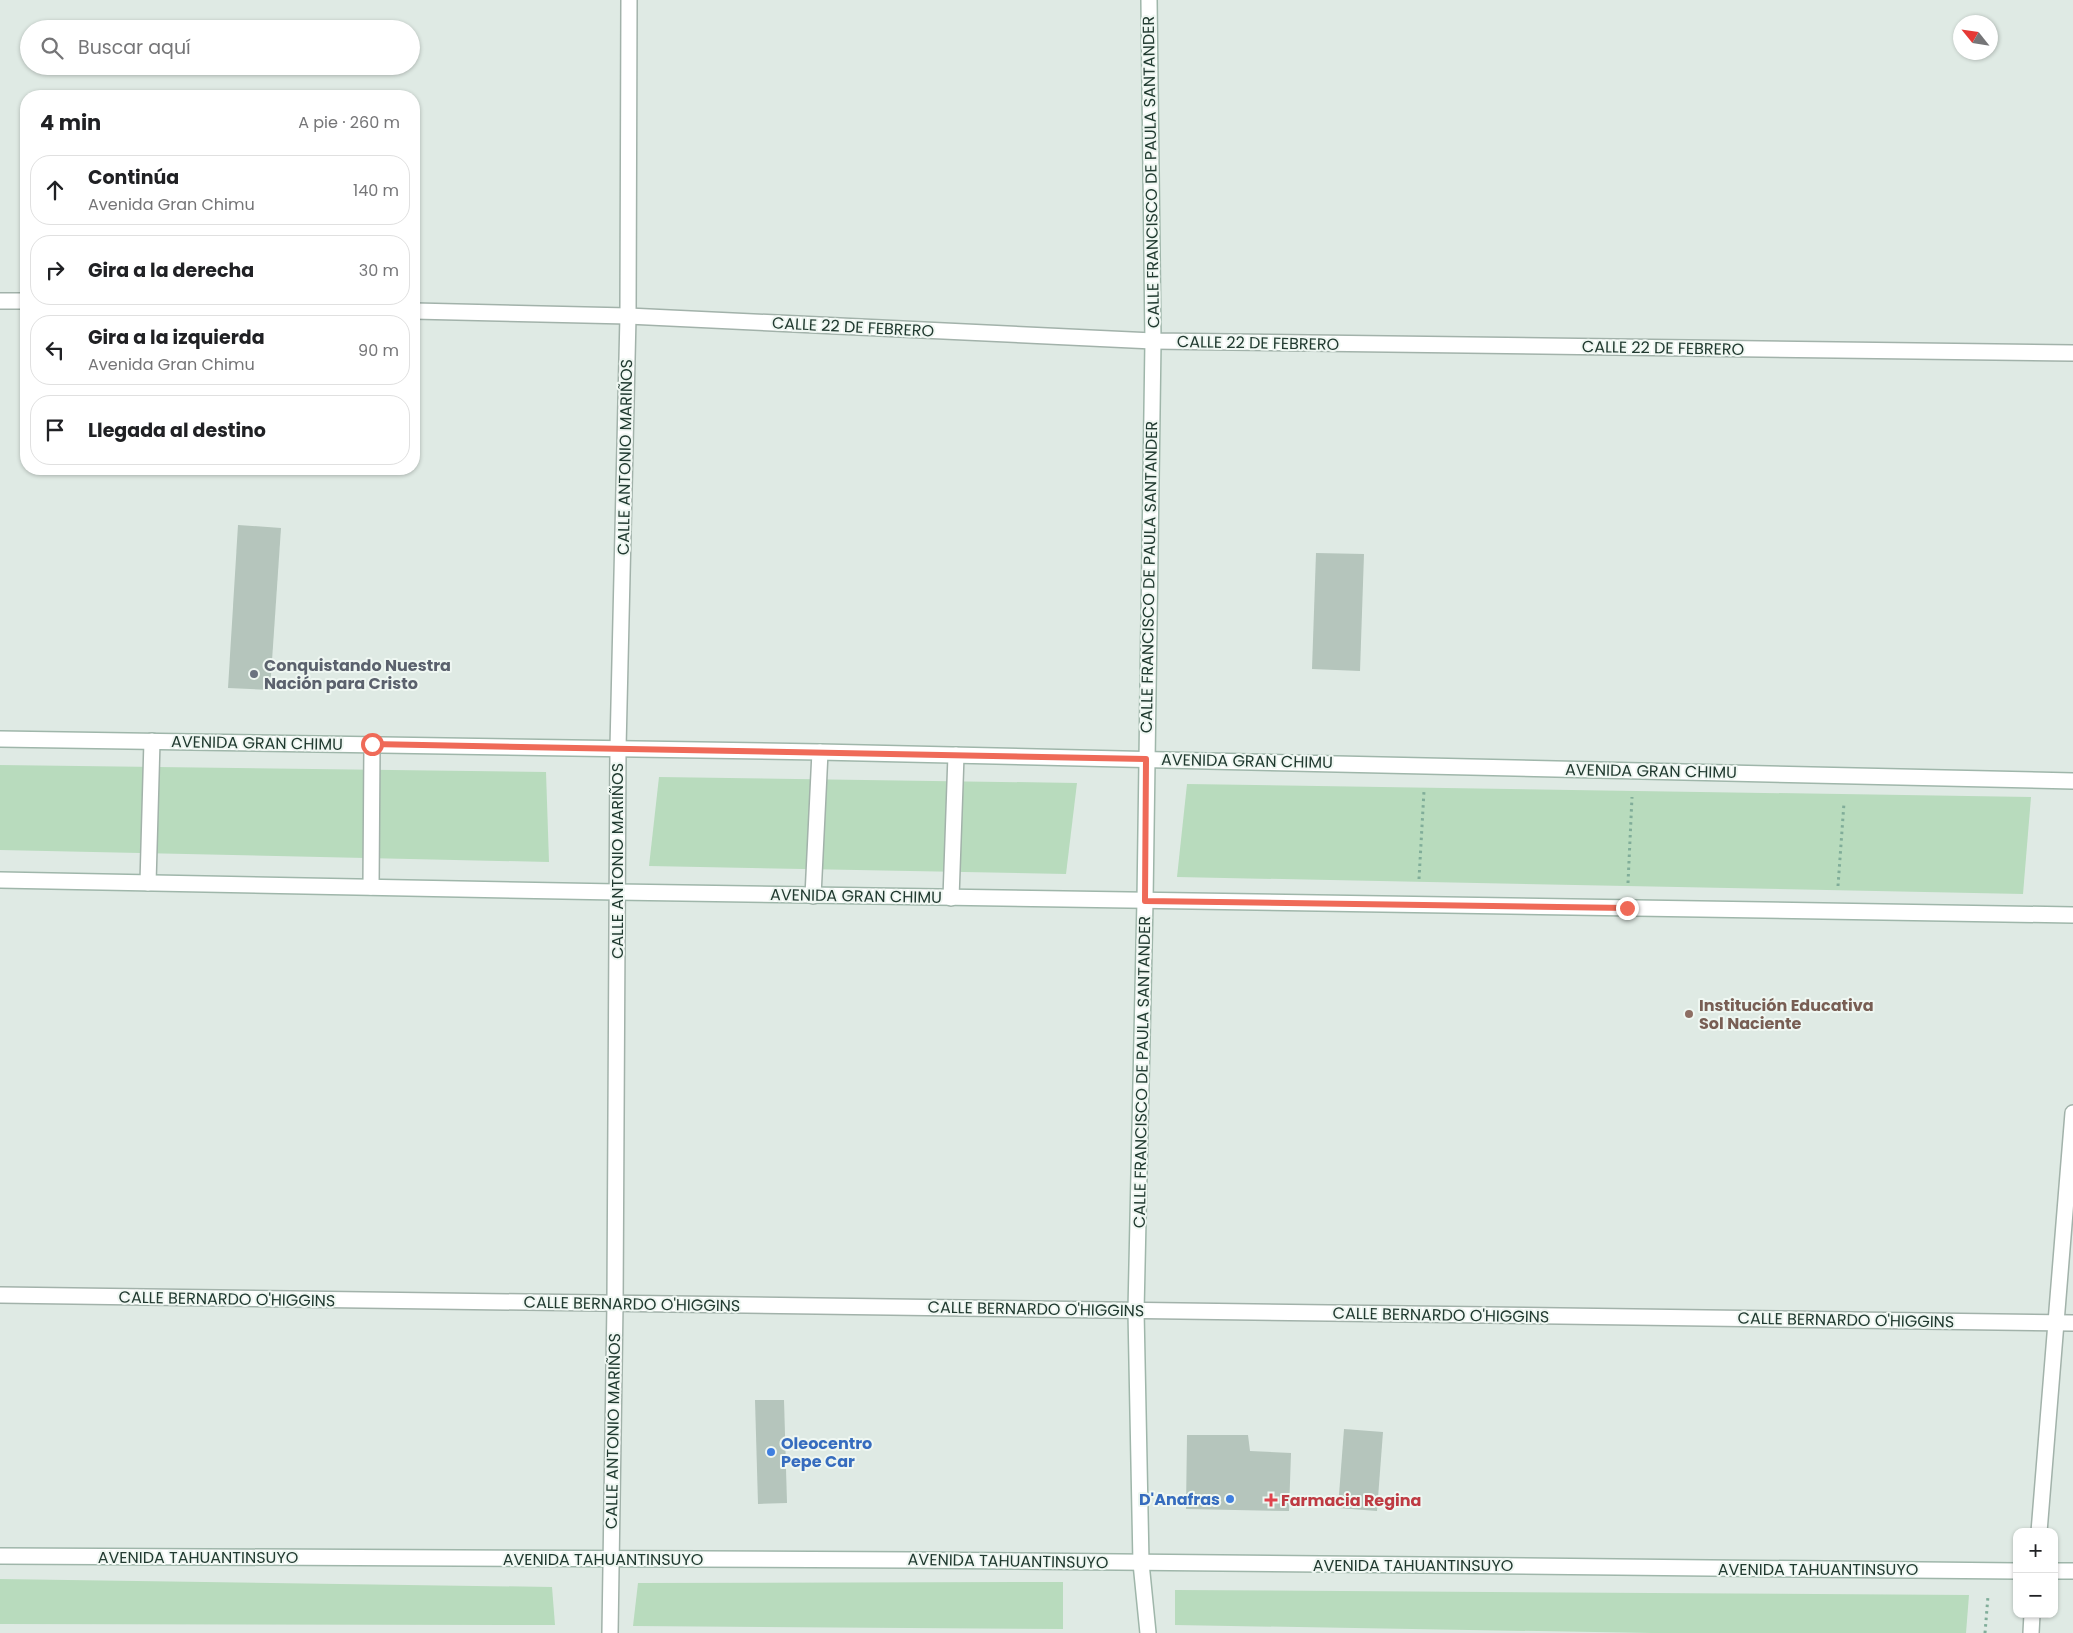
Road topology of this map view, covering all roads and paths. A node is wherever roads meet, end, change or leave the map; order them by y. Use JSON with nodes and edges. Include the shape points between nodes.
{"nodes":[{"id":1,"x":629,"y":0,"type":"edge"},
{"id":2,"x":1149,"y":0,"type":"edge"},
{"id":3,"x":0,"y":301,"type":"edge"},
{"id":4,"x":20,"y":301,"type":"edge"},
{"id":5,"x":420,"y":311,"type":"edge"},
{"id":6,"x":628,"y":316,"type":"junction"},
{"id":7,"x":1153,"y":341,"type":"junction"},
{"id":8,"x":2073,"y":353,"type":"edge"},
{"id":9,"x":0,"y":739,"type":"edge"},
{"id":10,"x":152,"y":741,"type":"junction"},
{"id":11,"x":372,"y":744,"type":"junction"},
{"id":12,"x":618,"y":748,"type":"junction"},
{"id":13,"x":820,"y":752,"type":"junction"},
{"id":14,"x":956,"y":755,"type":"junction"},
{"id":15,"x":1146,"y":759,"type":"junction"},
{"id":16,"x":1425,"y":765,"type":"junction"},
{"id":17,"x":1633,"y":771,"type":"junction"},
{"id":18,"x":1846,"y":776,"type":"junction"},
{"id":19,"x":2073,"y":781,"type":"edge"},
{"id":20,"x":0,"y":880,"type":"edge"},
{"id":21,"x":148,"y":883,"type":"junction"},
{"id":22,"x":371,"y":887,"type":"junction"},
{"id":23,"x":617,"y":892,"type":"junction"},
{"id":24,"x":813,"y":896,"type":"junction"},
{"id":25,"x":951,"y":898,"type":"junction"},
{"id":26,"x":1145,"y":901,"type":"junction"},
{"id":27,"x":1418,"y":905,"type":"junction"},
{"id":28,"x":1627,"y":908,"type":"junction"},
{"id":29,"x":1836,"y":912,"type":"junction"},
{"id":30,"x":2073,"y":915,"type":"edge"},
{"id":31,"x":2073,"y":1112,"type":"edge"},
{"id":32,"x":0,"y":1295,"type":"edge"},
{"id":33,"x":615,"y":1304,"type":"junction"},
{"id":34,"x":1136,"y":1311,"type":"junction"},
{"id":35,"x":2056,"y":1323,"type":"junction"},
{"id":36,"x":2073,"y":1323,"type":"edge"},
{"id":37,"x":2038,"y":1528,"type":"edge"},
{"id":38,"x":0,"y":1556,"type":"edge"},
{"id":39,"x":610,"y":1560,"type":"junction"},
{"id":40,"x":1141,"y":1563,"type":"junction"},
{"id":41,"x":1990,"y":1570,"type":"junction"},
{"id":42,"x":2013,"y":1571,"type":"edge"},
{"id":43,"x":2058,"y":1571,"type":"edge"},
{"id":44,"x":2073,"y":1571,"type":"edge"},
{"id":45,"x":2032,"y":1618,"type":"edge"},
{"id":46,"x":610,"y":1633,"type":"edge"},
{"id":47,"x":1148,"y":1633,"type":"edge"},
{"id":48,"x":1985,"y":1633,"type":"edge"},
{"id":49,"x":2030,"y":1633,"type":"edge"}],
"edges":[{"from":1,"to":6,"type":"street","name":"CALLE ANTONIO MARIÑOS"},
{"from":2,"to":7,"type":"street","name":"CALLE FRANCISCO DE PAULA SANTANDER"},
{"from":3,"to":4,"type":"street"},
{"from":5,"to":6,"type":"street","name":"CALLE 22 DE FEBRERO"},
{"from":6,"to":7,"type":"street","name":"CALLE 22 DE FEBRERO"},
{"from":6,"to":12,"type":"street","name":"CALLE ANTONIO MARIÑOS"},
{"from":7,"to":8,"type":"street","name":"CALLE 22 DE FEBRERO"},
{"from":7,"to":15,"type":"street","name":"CALLE FRANCISCO DE PAULA SANTANDER"},
{"from":9,"to":10,"type":"street","name":"AVENIDA GRAN CHIMU"},
{"from":10,"to":11,"type":"street","name":"AVENIDA GRAN CHIMU"},
{"from":10,"to":21,"type":"street"},
{"from":11,"to":12,"type":"street","name":"AVENIDA GRAN CHIMU"},
{"from":11,"to":22,"type":"street"},
{"from":12,"to":13,"type":"street","name":"AVENIDA GRAN CHIMU"},
{"from":12,"to":23,"type":"street","name":"CALLE ANTONIO MARIÑOS"},
{"from":13,"to":14,"type":"street","name":"AVENIDA GRAN CHIMU"},
{"from":13,"to":24,"type":"street"},
{"from":14,"to":15,"type":"street","name":"AVENIDA GRAN CHIMU"},
{"from":14,"to":25,"type":"street"},
{"from":15,"to":16,"type":"street","name":"AVENIDA GRAN CHIMU"},
{"from":15,"to":26,"type":"street","name":"CALLE FRANCISCO DE PAULA SANTANDER"},
{"from":16,"to":17,"type":"street","name":"AVENIDA GRAN CHIMU"},
{"from":16,"to":27,"type":"path"},
{"from":17,"to":18,"type":"street","name":"AVENIDA GRAN CHIMU"},
{"from":17,"to":28,"type":"path"},
{"from":18,"to":19,"type":"street","name":"AVENIDA GRAN CHIMU"},
{"from":18,"to":29,"type":"path"},
{"from":20,"to":21,"type":"street","name":"AVENIDA GRAN CHIMU"},
{"from":21,"to":22,"type":"street","name":"AVENIDA GRAN CHIMU"},
{"from":22,"to":23,"type":"street","name":"AVENIDA GRAN CHIMU"},
{"from":23,"to":24,"type":"street","name":"AVENIDA GRAN CHIMU"},
{"from":23,"to":33,"type":"street","name":"CALLE ANTONIO MARIÑOS"},
{"from":24,"to":25,"type":"street","name":"AVENIDA GRAN CHIMU"},
{"from":25,"to":26,"type":"street","name":"AVENIDA GRAN CHIMU"},
{"from":26,"to":27,"type":"street","name":"AVENIDA GRAN CHIMU"},
{"from":26,"to":34,"type":"street","name":"CALLE FRANCISCO DE PAULA SANTANDER"},
{"from":27,"to":28,"type":"street","name":"AVENIDA GRAN CHIMU"},
{"from":28,"to":29,"type":"street","name":"AVENIDA GRAN CHIMU"},
{"from":29,"to":30,"type":"street","name":"AVENIDA GRAN CHIMU"},
{"from":31,"to":35,"type":"street"},
{"from":32,"to":33,"type":"street","name":"CALLE BERNARDO O'HIGGINS"},
{"from":33,"to":34,"type":"street","name":"CALLE BERNARDO O'HIGGINS"},
{"from":33,"to":39,"type":"street","name":"CALLE ANTONIO MARIÑOS"},
{"from":34,"to":35,"type":"street","name":"CALLE BERNARDO O'HIGGINS"},
{"from":34,"to":40,"type":"street","name":"CALLE FRANCISCO DE PAULA SANTANDER"},
{"from":35,"to":36,"type":"street","name":"CALLE BERNARDO O'HIGGINS"},
{"from":35,"to":37,"type":"street"},
{"from":38,"to":39,"type":"street","name":"AVENIDA TAHUANTINSUYO"},
{"from":39,"to":40,"type":"street","name":"AVENIDA TAHUANTINSUYO"},
{"from":39,"to":46,"type":"street","name":"CALLE ANTONIO MARIÑOS"},
{"from":40,"to":41,"type":"street","name":"AVENIDA TAHUANTINSUYO"},
{"from":40,"to":47,"type":"street","name":"CALLE FRANCISCO DE PAULA SANTANDER"},
{"from":41,"to":42,"type":"street","name":"AVENIDA TAHUANTINSUYO"},
{"from":41,"to":48,"type":"path"},
{"from":43,"to":44,"type":"street"},
{"from":45,"to":49,"type":"street"}]}
